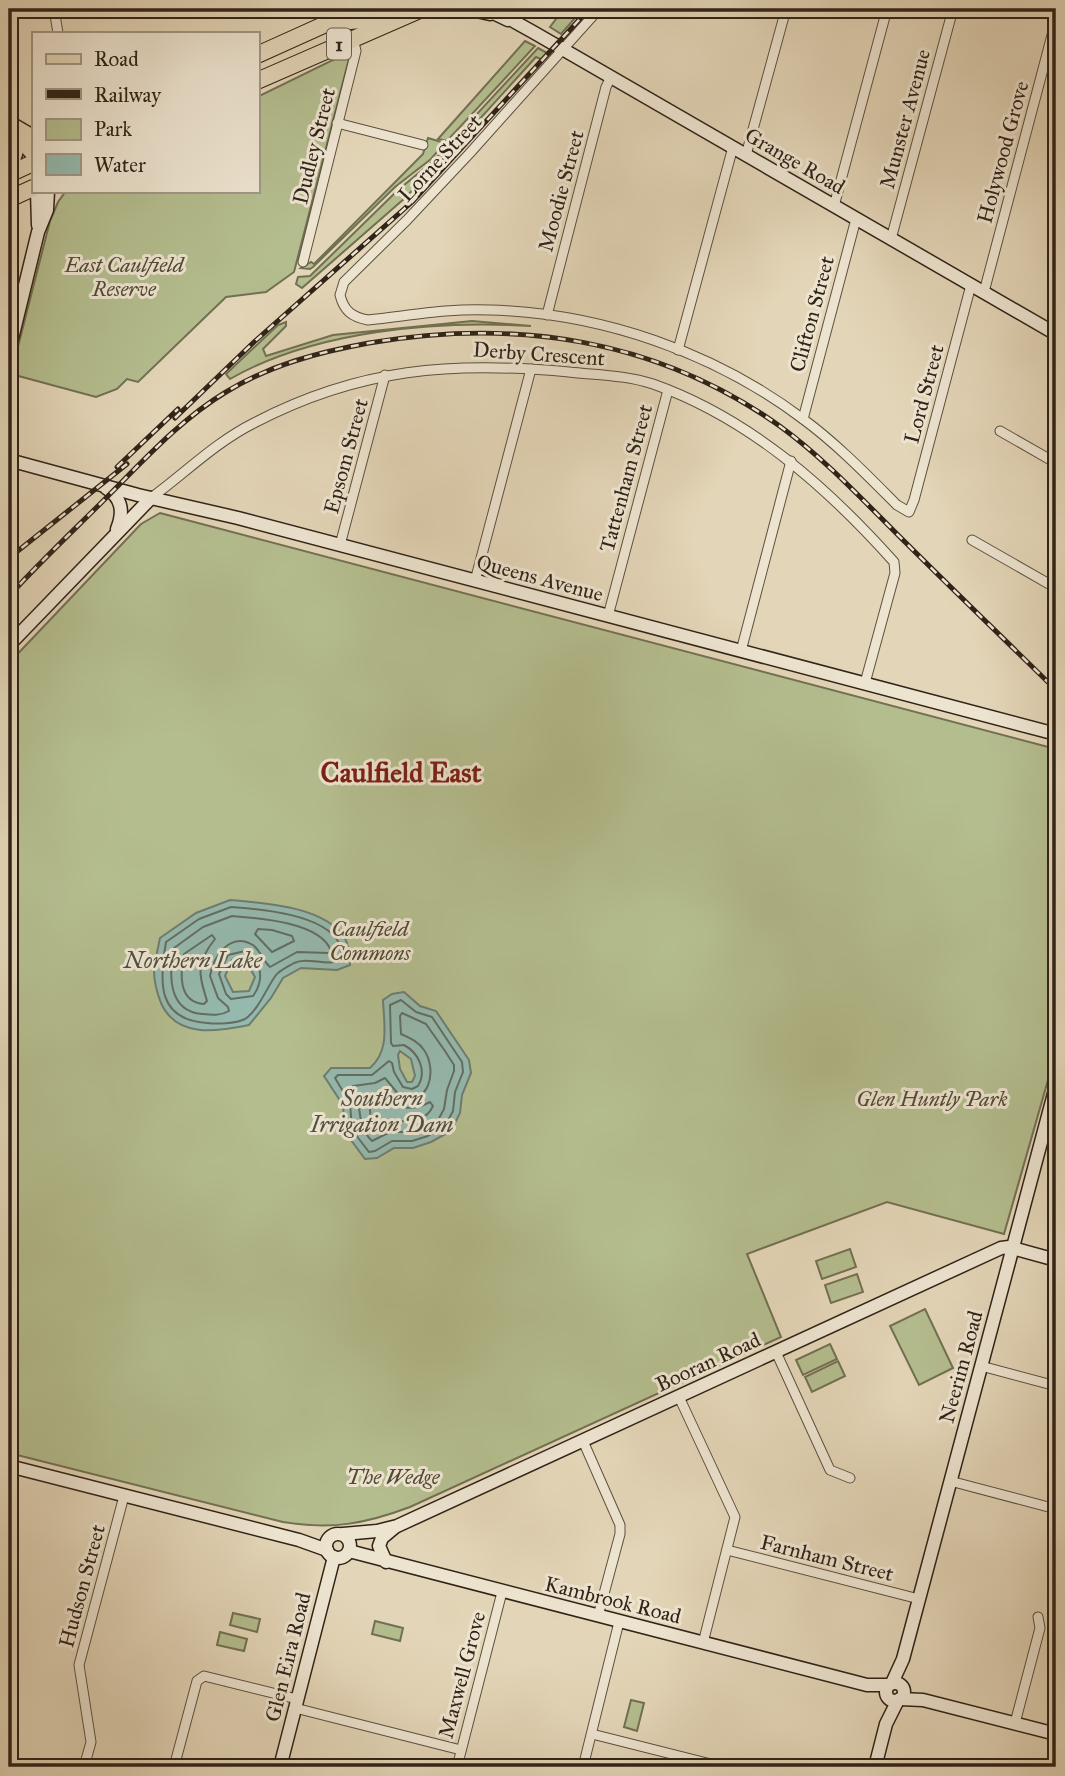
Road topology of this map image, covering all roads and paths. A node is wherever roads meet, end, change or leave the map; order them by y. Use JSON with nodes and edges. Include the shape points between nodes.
{"nodes":[{"id":1,"x":54,"y":9,"type":"edge"},
{"id":2,"x":359,"y":9,"type":"edge"},
{"id":3,"x":422,"y":9,"type":"edge"},
{"id":4,"x":467,"y":9,"type":"edge"},
{"id":5,"x":598,"y":9,"type":"edge"},
{"id":6,"x":786,"y":9,"type":"edge"},
{"id":7,"x":887,"y":9,"type":"edge"},
{"id":8,"x":953,"y":9,"type":"edge"},
{"id":9,"x":493,"y":11,"type":"edge"},
{"id":10,"x":385,"y":16,"type":"edge"},
{"id":11,"x":1056,"y":20,"type":"edge"},
{"id":12,"x":333,"y":21,"type":"junction"},
{"id":13,"x":58,"y":32,"type":"edge"},
{"id":14,"x":353,"y":38,"type":"junction"},
{"id":15,"x":562,"y":49,"type":"junction"},
{"id":16,"x":259,"y":54,"type":"edge"},
{"id":17,"x":611,"y":77,"type":"junction"},
{"id":18,"x":259,"y":80,"type":"edge"},
{"id":19,"x":337,"y":123,"type":"junction"},
{"id":20,"x":32,"y":128,"type":"edge"},
{"id":21,"x":11,"y":129,"type":"edge"},
{"id":22,"x":32,"y":137,"type":"edge"},
{"id":23,"x":422,"y":145,"type":"dead end"},
{"id":24,"x":733,"y":147,"type":"junction"},
{"id":25,"x":32,"y":153,"type":"edge"},
{"id":26,"x":746,"y":155,"type":"junction"},
{"id":27,"x":32,"y":163,"type":"edge"},
{"id":28,"x":9,"y":167,"type":"edge"},
{"id":29,"x":9,"y":174,"type":"edge"},
{"id":30,"x":32,"y":190,"type":"edge"},
{"id":31,"x":35,"y":192,"type":"edge"},
{"id":32,"x":48,"y":192,"type":"edge"},
{"id":33,"x":58,"y":192,"type":"edge"},
{"id":34,"x":9,"y":199,"type":"edge"},
{"id":35,"x":834,"y":206,"type":"junction"},
{"id":36,"x":47,"y":209,"type":"junction"},
{"id":37,"x":856,"y":219,"type":"junction"},
{"id":38,"x":38,"y":232,"type":"junction"},
{"id":39,"x":891,"y":239,"type":"junction"},
{"id":40,"x":303,"y":262,"type":"dead end"},
{"id":41,"x":971,"y":285,"type":"junction"},
{"id":42,"x":984,"y":292,"type":"junction"},
{"id":43,"x":547,"y":315,"type":"junction"},
{"id":44,"x":1056,"y":334,"type":"edge"},
{"id":45,"x":678,"y":349,"type":"junction"},
{"id":46,"x":9,"y":351,"type":"edge"},
{"id":47,"x":531,"y":369,"type":"junction"},
{"id":48,"x":385,"y":375,"type":"junction"},
{"id":49,"x":668,"y":390,"type":"junction"},
{"id":50,"x":803,"y":419,"type":"junction"},
{"id":51,"x":1000,"y":431,"type":"dead end"},
{"id":52,"x":791,"y":461,"type":"junction"},
{"id":53,"x":11,"y":462,"type":"edge"},
{"id":54,"x":1056,"y":463,"type":"edge"},
{"id":55,"x":98,"y":484,"type":"junction"},
{"id":56,"x":151,"y":498,"type":"junction"},
{"id":57,"x":114,"y":536,"type":"junction"},
{"id":58,"x":972,"y":540,"type":"dead end"},
{"id":59,"x":340,"y":545,"type":"junction"},
{"id":60,"x":475,"y":581,"type":"junction"},
{"id":61,"x":1056,"y":588,"type":"edge"},
{"id":62,"x":608,"y":615,"type":"junction"},
{"id":63,"x":9,"y":645,"type":"edge"},
{"id":64,"x":741,"y":651,"type":"junction"},
{"id":65,"x":865,"y":683,"type":"junction"},
{"id":66,"x":1056,"y":734,"type":"edge"},
{"id":67,"x":1056,"y":1086,"type":"edge"},
{"id":68,"x":1013,"y":1248,"type":"junction"},
{"id":69,"x":1056,"y":1260,"type":"edge"},
{"id":70,"x":776,"y":1352,"type":"junction"},
{"id":71,"x":981,"y":1366,"type":"junction"},
{"id":72,"x":1056,"y":1386,"type":"edge"},
{"id":73,"x":679,"y":1396,"type":"junction"},
{"id":74,"x":583,"y":1441,"type":"junction"},
{"id":75,"x":9,"y":1466,"type":"edge"},
{"id":76,"x":850,"y":1478,"type":"dead end"},
{"id":77,"x":950,"y":1481,"type":"junction"},
{"id":78,"x":124,"y":1496,"type":"junction"},
{"id":79,"x":1056,"y":1508,"type":"edge"},
{"id":80,"x":397,"y":1526,"type":"junction"},
{"id":81,"x":377,"y":1531,"type":"junction"},
{"id":82,"x":334,"y":1544,"type":"junction"},
{"id":83,"x":350,"y":1550,"type":"junction"},
{"id":84,"x":727,"y":1550,"type":"junction"},
{"id":85,"x":386,"y":1562,"type":"junction"},
{"id":86,"x":502,"y":1592,"type":"junction"},
{"id":87,"x":919,"y":1599,"type":"junction"},
{"id":88,"x":598,"y":1616,"type":"junction"},
{"id":89,"x":1038,"y":1617,"type":"dead end"},
{"id":90,"x":620,"y":1622,"type":"junction"},
{"id":91,"x":703,"y":1643,"type":"junction"},
{"id":92,"x":895,"y":1692,"type":"junction"},
{"id":93,"x":296,"y":1704,"type":"junction"},
{"id":94,"x":1015,"y":1723,"type":"junction"},
{"id":95,"x":592,"y":1734,"type":"junction"},
{"id":96,"x":1056,"y":1734,"type":"edge"},
{"id":97,"x":461,"y":1750,"type":"junction"},
{"id":98,"x":84,"y":1767,"type":"edge"},
{"id":99,"x":174,"y":1767,"type":"edge"},
{"id":100,"x":280,"y":1767,"type":"edge"},
{"id":101,"x":457,"y":1767,"type":"edge"},
{"id":102,"x":583,"y":1767,"type":"edge"},
{"id":103,"x":723,"y":1767,"type":"edge"},
{"id":104,"x":875,"y":1767,"type":"edge"}],
"edges":[{"from":1,"to":13,"type":"street"},
{"from":2,"to":12,"type":"highway","number":"1"},
{"from":3,"to":10,"type":"highway","number":"1"},
{"from":4,"to":9,"type":"street","name":"Grange Road"},
{"from":5,"to":15,"type":"street","name":"Lorne Street"},
{"from":6,"to":26,"type":"street"},
{"from":7,"to":35,"type":"street"},
{"from":8,"to":39,"type":"street","name":"Munster Avenue"},
{"from":9,"to":15,"type":"street","name":"Grange Road"},
{"from":10,"to":12,"type":"highway"},
{"from":10,"to":14,"type":"highway","number":"1"},
{"from":11,"to":42,"type":"street","name":"Holywood Grove"},
{"from":12,"to":16,"type":"highway","number":"1"},
{"from":14,"to":18,"type":"highway","number":"1"},
{"from":14,"to":19,"type":"street","name":"Dudley Street","via":[[356,51]]},
{"from":15,"to":17,"type":"street","name":"Grange Road"},
{"from":15,"to":43,"type":"street","name":"Lorne Street","via":[[341,288],[347,311],[368,320],[461,310]]},
{"from":17,"to":24,"type":"street","name":"Grange Road"},
{"from":17,"to":43,"type":"street","name":"Moodie Street"},
{"from":19,"to":23,"type":"street"},
{"from":19,"to":40,"type":"street","name":"Dudley Street"},
{"from":20,"to":21,"type":"main road"},
{"from":21,"to":22,"type":"main road"},
{"from":21,"to":25,"type":"main road"},
{"from":21,"to":28,"type":"main road","via":[[17,150]]},
{"from":24,"to":26,"type":"street","name":"Grange Road"},
{"from":24,"to":45,"type":"street"},
{"from":26,"to":35,"type":"street","name":"Grange Road"},
{"from":27,"to":29,"type":"highway"},
{"from":30,"to":34,"type":"highway"},
{"from":31,"to":38,"type":"street"},
{"from":32,"to":36,"type":"street"},
{"from":33,"to":36,"type":"street"},
{"from":35,"to":37,"type":"street","name":"Grange Road"},
{"from":36,"to":38,"type":"street"},
{"from":37,"to":39,"type":"street","name":"Grange Road"},
{"from":37,"to":50,"type":"street","name":"Clifton Street"},
{"from":38,"to":46,"type":"street"},
{"from":39,"to":41,"type":"street","name":"Grange Road"},
{"from":41,"to":42,"type":"street","name":"Grange Road"},
{"from":41,"to":50,"type":"street","name":"Lord Street","via":[[909,512]]},
{"from":42,"to":44,"type":"street","name":"Grange Road"},
{"from":43,"to":45,"type":"street","via":[[619,330]]},
{"from":45,"to":50,"type":"street","via":[[741,380]]},
{"from":47,"to":48,"type":"street","name":"Derby Crescent","via":[[450,367]]},
{"from":47,"to":49,"type":"street","name":"Derby Crescent","via":[[632,379]]},
{"from":47,"to":60,"type":"street"},
{"from":48,"to":56,"type":"street","name":"Derby Crescent","via":[[327,391],[251,424]]},
{"from":48,"to":59,"type":"street","name":"Epsom Street"},
{"from":49,"to":52,"type":"street","name":"Derby Crescent","via":[[738,426]]},
{"from":49,"to":62,"type":"street","name":"Tattenham Street"},
{"from":51,"to":54,"type":"street"},
{"from":52,"to":64,"type":"street"},
{"from":52,"to":65,"type":"street","name":"Derby Crescent","via":[[895,564]]},
{"from":53,"to":55,"type":"street","name":"Queens Avenue"},
{"from":55,"to":56,"type":"street","name":"Queens Avenue"},
{"from":55,"to":57,"type":"street","via":[[113,493],[121,506]]},
{"from":56,"to":57,"type":"street"},
{"from":56,"to":59,"type":"street","name":"Queens Avenue"},
{"from":57,"to":63,"type":"street"},
{"from":58,"to":61,"type":"street"},
{"from":59,"to":60,"type":"street","name":"Queens Avenue"},
{"from":60,"to":62,"type":"street","name":"Queens Avenue"},
{"from":62,"to":64,"type":"street","name":"Queens Avenue"},
{"from":64,"to":65,"type":"street","name":"Queens Avenue"},
{"from":65,"to":66,"type":"street","name":"Queens Avenue"},
{"from":67,"to":68,"type":"street","name":"Neerim Road"},
{"from":68,"to":69,"type":"street"},
{"from":68,"to":70,"type":"street","name":"Booran Road","via":[[1000,1248]]},
{"from":68,"to":71,"type":"street","name":"Neerim Road"},
{"from":70,"to":73,"type":"street","name":"Booran Road"},
{"from":70,"to":76,"type":"street","via":[[830,1470]]},
{"from":71,"to":72,"type":"street"},
{"from":71,"to":77,"type":"street","name":"Neerim Road"},
{"from":73,"to":74,"type":"street","name":"Booran Road"},
{"from":73,"to":84,"type":"street","via":[[734,1517]]},
{"from":74,"to":80,"type":"street","name":"Booran Road"},
{"from":74,"to":88,"type":"street","via":[[620,1525]]},
{"from":75,"to":78,"type":"street"},
{"from":77,"to":79,"type":"street"},
{"from":77,"to":87,"type":"street","name":"Neerim Road"},
{"from":78,"to":82,"type":"street","via":[[299,1540]]},
{"from":78,"to":98,"type":"street","name":"Hudson Street","via":[[79,1665],[91,1742]]},
{"from":80,"to":81,"type":"street","name":"Booran Road"},
{"from":80,"to":85,"type":"street","via":[[380,1542]]},
{"from":81,"to":82,"type":"street","name":"Booran Road"},
{"from":81,"to":83,"type":"street","name":"Booran Road"},
{"from":82,"to":83,"type":"street","name":"Booran Road","via":[[344,1556]]},
{"from":82,"to":83,"type":"street","via":[[349,1540]]},
{"from":82,"to":93,"type":"street","name":"Glen Eira Road"},
{"from":83,"to":85,"type":"street","name":"Kambrook Road"},
{"from":84,"to":87,"type":"street","name":"Farnham Street"},
{"from":84,"to":91,"type":"street"},
{"from":85,"to":86,"type":"street","name":"Kambrook Road"},
{"from":86,"to":88,"type":"street","name":"Kambrook Road"},
{"from":86,"to":97,"type":"street","name":"Maxwell Grove"},
{"from":87,"to":92,"type":"street","name":"Neerim Road"},
{"from":88,"to":90,"type":"street","name":"Kambrook Road"},
{"from":89,"to":94,"type":"street","via":[[1040,1628]]},
{"from":90,"to":91,"type":"street","name":"Kambrook Road"},
{"from":90,"to":95,"type":"street"},
{"from":91,"to":92,"type":"street","name":"Kambrook Road"},
{"from":92,"to":94,"type":"street","name":"Kambrook Road"},
{"from":92,"to":104,"type":"street","name":"Neerim Road"},
{"from":93,"to":97,"type":"street"},
{"from":93,"to":99,"type":"street","via":[[204,1676],[197,1681]]},
{"from":93,"to":100,"type":"street","name":"Glen Eira Road"},
{"from":94,"to":96,"type":"street","name":"Kambrook Road"},
{"from":95,"to":102,"type":"street"},
{"from":95,"to":103,"type":"street"},
{"from":97,"to":101,"type":"street","name":"Maxwell Grove"}]}
